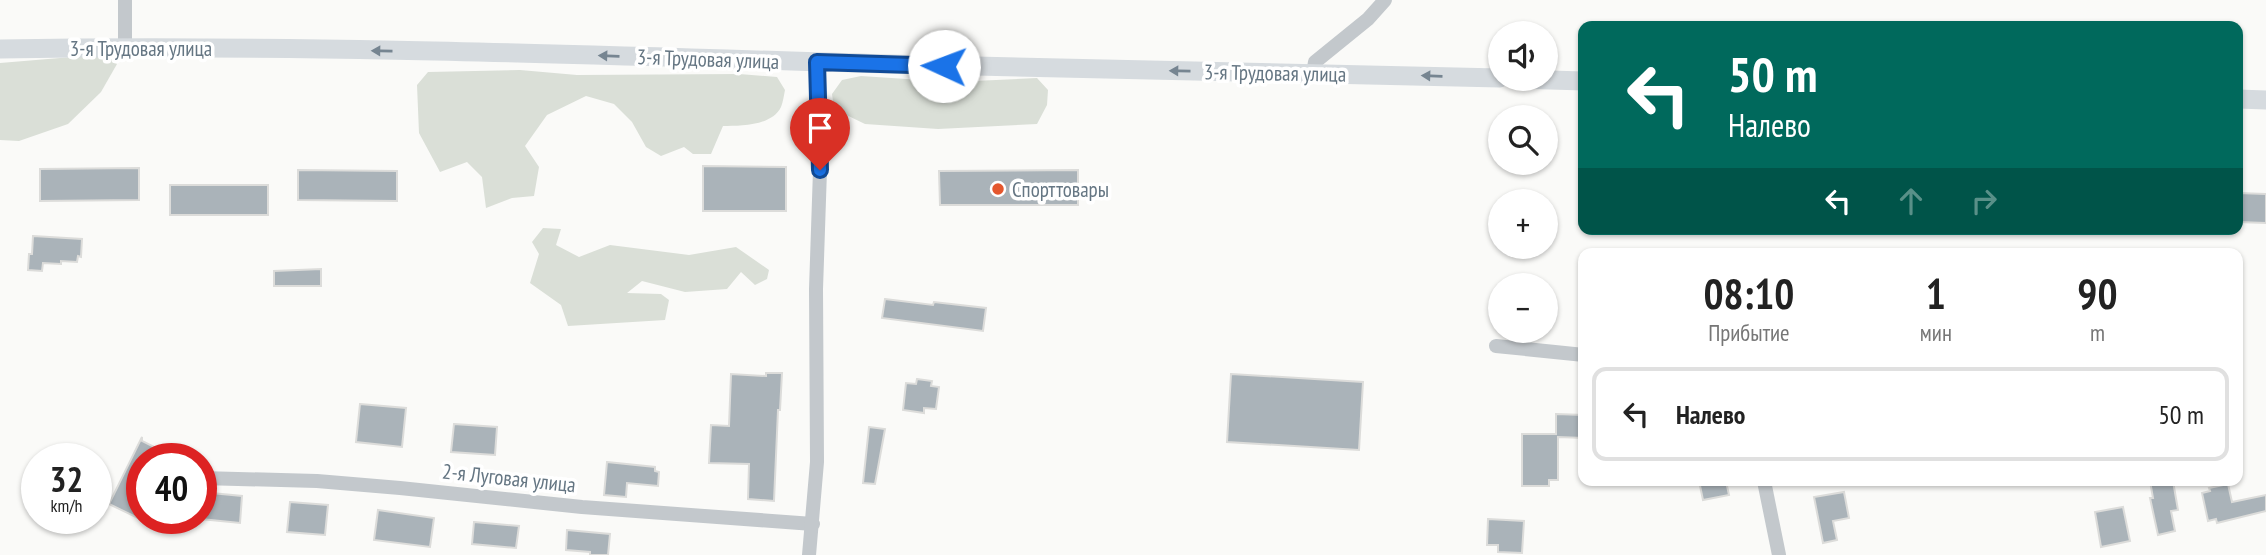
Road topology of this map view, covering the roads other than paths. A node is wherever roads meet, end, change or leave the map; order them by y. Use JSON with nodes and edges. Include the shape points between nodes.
{"nodes":[{"id":1,"x":125,"y":0,"type":"edge"},
{"id":2,"x":1385,"y":0,"type":"edge"},
{"id":3,"x":125,"y":47,"type":"junction"},
{"id":4,"x":0,"y":49,"type":"edge"},
{"id":5,"x":817,"y":62,"type":"junction"},
{"id":6,"x":1313,"y":73,"type":"junction"},
{"id":7,"x":1488,"y":78,"type":"edge"},
{"id":8,"x":1558,"y":80,"type":"edge"},
{"id":9,"x":1578,"y":81,"type":"edge"},
{"id":10,"x":2243,"y":99,"type":"edge"},
{"id":11,"x":2266,"y":100,"type":"edge"},
{"id":12,"x":1496,"y":346,"type":"dead end"},
{"id":13,"x":1578,"y":354,"type":"edge"},
{"id":14,"x":217,"y":478,"type":"edge"},
{"id":15,"x":1765,"y":486,"type":"edge"},
{"id":16,"x":813,"y":524,"type":"junction"},
{"id":17,"x":809,"y":555,"type":"edge"},
{"id":18,"x":1779,"y":555,"type":"edge"}],
"edges":[{"from":1,"to":3,"type":"street"},
{"from":2,"to":6,"type":"street","via":[[1315,62]]},
{"from":3,"to":4,"type":"street","name":"3-я Трудовая улица"},
{"from":5,"to":3,"type":"street","name":"3-я Трудовая улица","one_way":true},
{"from":6,"to":5,"type":"street","name":"3-я Трудовая улица","one_way":true},
{"from":5,"to":16,"type":"street","via":[[820,170]]},
{"from":7,"to":6,"type":"street","name":"3-я Трудовая улица","one_way":true},
{"from":8,"to":9,"type":"street"},
{"from":10,"to":11,"type":"street"},
{"from":12,"to":13,"type":"street"},
{"from":14,"to":16,"type":"street","name":"2-я Луговая улица","via":[[317,481]]},
{"from":15,"to":18,"type":"street"},
{"from":16,"to":17,"type":"street"}]}
